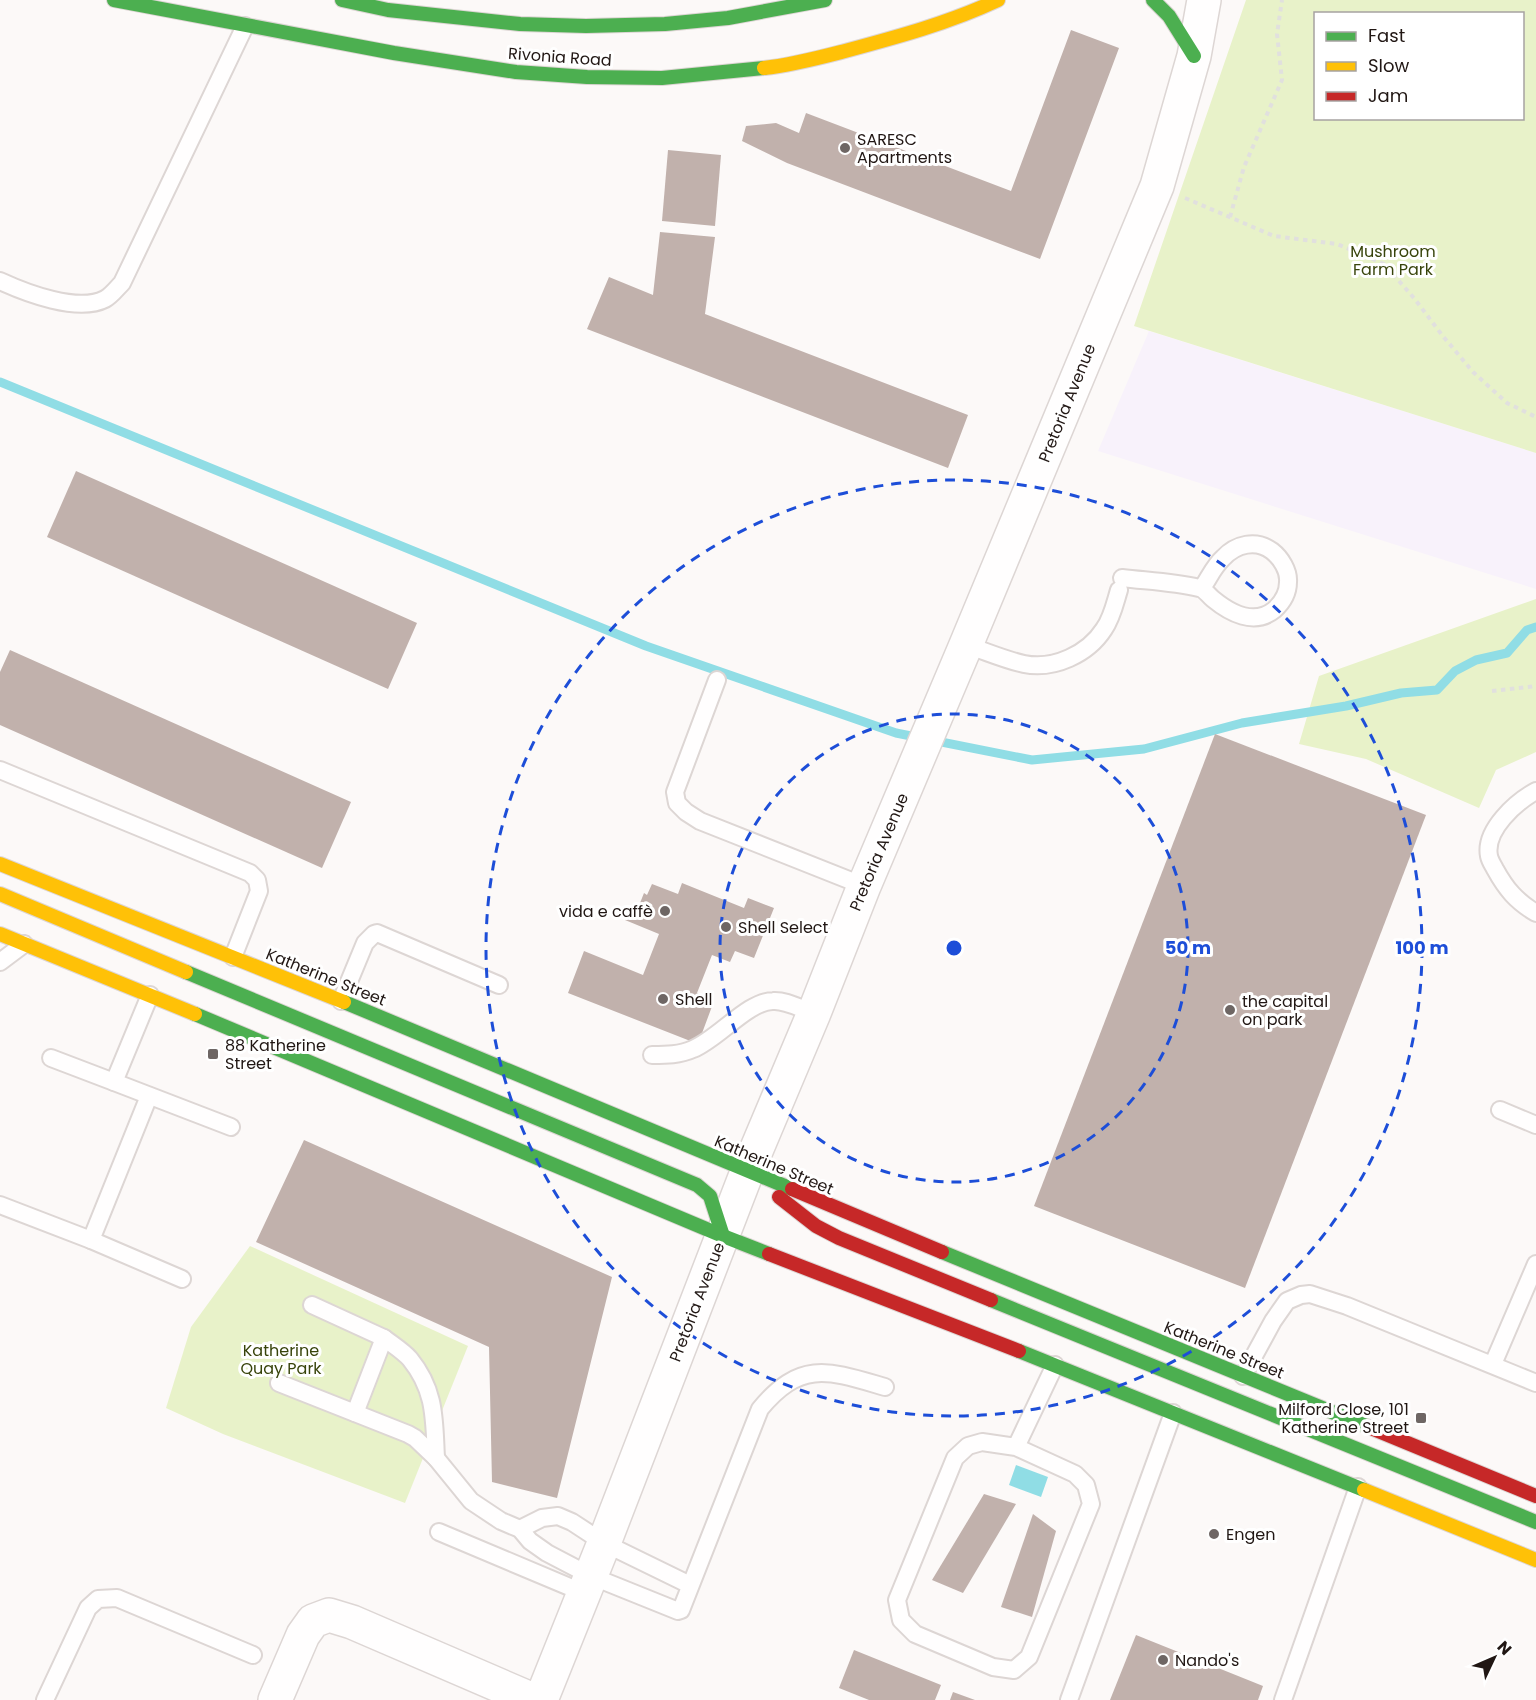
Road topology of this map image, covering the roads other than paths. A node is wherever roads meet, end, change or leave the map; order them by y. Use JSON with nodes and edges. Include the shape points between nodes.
{"nodes":[{"id":1,"x":114,"y":0,"type":"edge"},
{"id":2,"x":342,"y":0,"type":"edge"},
{"id":3,"x":825,"y":0,"type":"edge"},
{"id":4,"x":999,"y":0,"type":"edge"},
{"id":5,"x":1153,"y":0,"type":"edge"},
{"id":6,"x":1204,"y":0,"type":"edge"},
{"id":7,"x":245,"y":26,"type":"junction"},
{"id":8,"x":1194,"y":56,"type":"junction"},
{"id":9,"x":0,"y":281,"type":"edge"},
{"id":10,"x":1202,"y":588,"type":"junction"},
{"id":11,"x":966,"y":645,"type":"junction"},
{"id":12,"x":717,"y":680,"type":"dead end"},
{"id":13,"x":0,"y":770,"type":"edge"},
{"id":14,"x":1536,"y":791,"type":"edge"},
{"id":15,"x":0,"y":864,"type":"edge"},
{"id":16,"x":864,"y":886,"type":"junction"},
{"id":17,"x":0,"y":894,"type":"edge"},
{"id":18,"x":1536,"y":913,"type":"edge"},
{"id":19,"x":0,"y":934,"type":"edge"},
{"id":20,"x":24,"y":944,"type":"junction"},
{"id":21,"x":233,"y":957,"type":"junction"},
{"id":22,"x":0,"y":962,"type":"edge"},
{"id":23,"x":499,"y":986,"type":"dead end"},
{"id":24,"x":150,"y":995,"type":"junction"},
{"id":25,"x":341,"y":1001,"type":"junction"},
{"id":26,"x":813,"y":1013,"type":"junction"},
{"id":27,"x":652,"y":1055,"type":"dead end"},
{"id":28,"x":51,"y":1058,"type":"dead end"},
{"id":29,"x":114,"y":1082,"type":"junction"},
{"id":30,"x":150,"y":1096,"type":"junction"},
{"id":31,"x":1500,"y":1110,"type":"dead end"},
{"id":32,"x":1536,"y":1125,"type":"edge"},
{"id":33,"x":231,"y":1127,"type":"dead end"},
{"id":34,"x":747,"y":1172,"type":"junction"},
{"id":35,"x":0,"y":1205,"type":"edge"},
{"id":36,"x":723,"y":1236,"type":"junction"},
{"id":37,"x":91,"y":1240,"type":"junction"},
{"id":38,"x":1536,"y":1264,"type":"edge"},
{"id":39,"x":182,"y":1279,"type":"dead end"},
{"id":40,"x":312,"y":1305,"type":"dead end"},
{"id":41,"x":384,"y":1338,"type":"junction"},
{"id":42,"x":1493,"y":1364,"type":"junction"},
{"id":43,"x":1055,"y":1365,"type":"junction"},
{"id":44,"x":1243,"y":1376,"type":"junction"},
{"id":45,"x":279,"y":1383,"type":"dead end"},
{"id":46,"x":1536,"y":1383,"type":"edge"},
{"id":47,"x":885,"y":1386,"type":"dead end"},
{"id":48,"x":355,"y":1413,"type":"junction"},
{"id":49,"x":1173,"y":1413,"type":"junction"},
{"id":50,"x":1016,"y":1447,"type":"junction"},
{"id":51,"x":436,"y":1458,"type":"junction"},
{"id":52,"x":1358,"y":1487,"type":"junction"},
{"id":53,"x":1536,"y":1496,"type":"edge"},
{"id":54,"x":1536,"y":1522,"type":"edge"},
{"id":55,"x":520,"y":1529,"type":"junction"},
{"id":56,"x":439,"y":1532,"type":"dead end"},
{"id":57,"x":604,"y":1542,"type":"junction"},
{"id":58,"x":1536,"y":1560,"type":"edge"},
{"id":59,"x":587,"y":1584,"type":"junction"},
{"id":60,"x":690,"y":1586,"type":"junction"},
{"id":61,"x":254,"y":1655,"type":"dead end"},
{"id":62,"x":45,"y":1700,"type":"edge"},
{"id":63,"x":275,"y":1700,"type":"edge"},
{"id":64,"x":533,"y":1700,"type":"edge"},
{"id":65,"x":541,"y":1700,"type":"edge"},
{"id":66,"x":1069,"y":1700,"type":"edge"},
{"id":67,"x":1283,"y":1700,"type":"edge"}],
"edges":[{"from":1,"to":7,"type":"main road","name":"Rivonia Road"},
{"from":2,"to":3,"type":"main road","name":"Rivonia Road","via":[[387,10],[520,24],[586,26],[728,18]]},
{"from":4,"to":7,"type":"main road","name":"Rivonia Road","via":[[903,36],[785,66],[662,78],[516,72]]},
{"from":5,"to":8,"type":"main road","via":[[1169,16]]},
{"from":6,"to":8,"type":"street","name":"Pretoria Avenue"},
{"from":7,"to":9,"type":"lane","via":[[122,283],[105,299],[79,305],[28,293]]},
{"from":8,"to":11,"type":"street","name":"Pretoria Avenue","via":[[1157,186]]},
{"from":10,"to":10,"type":"lane","via":[[1224,556],[1244,544],[1261,544],[1274,552],[1286,569],[1288,581],[1281,603],[1272,611],[1251,618],[1224,608]]},
{"from":10,"to":11,"type":"lane","via":[[1121,584],[1104,630],[1091,645],[1067,660],[1037,666],[1023,664]]},
{"from":11,"to":16,"type":"street","name":"Pretoria Avenue"},
{"from":12,"to":16,"type":"lane","via":[[675,792],[677,803],[700,821]]},
{"from":13,"to":21,"type":"lane","via":[[250,873],[257,880],[259,891]]},
{"from":14,"to":18,"type":"lane","via":[[1509,810],[1493,832],[1489,856],[1504,887]]},
{"from":15,"to":21,"type":"main road","name":"Katherine Street"},
{"from":16,"to":26,"type":"street","name":"Pretoria Avenue"},
{"from":17,"to":36,"type":"main road","via":[[697,1185],[710,1196]]},
{"from":19,"to":20,"type":"main road"},
{"from":20,"to":22,"type":"lane"},
{"from":20,"to":24,"type":"main road"},
{"from":21,"to":25,"type":"main road","name":"Katherine Street"},
{"from":23,"to":25,"type":"lane","via":[[377,933],[365,943]]},
{"from":24,"to":29,"type":"lane"},
{"from":24,"to":36,"type":"main road"},
{"from":25,"to":34,"type":"main road","name":"Katherine Street"},
{"from":26,"to":27,"type":"lane","via":[[770,1001],[748,1011],[695,1049]]},
{"from":26,"to":34,"type":"street","name":"Pretoria Avenue"},
{"from":28,"to":29,"type":"lane"},
{"from":29,"to":30,"type":"lane"},
{"from":30,"to":33,"type":"lane"},
{"from":30,"to":37,"type":"lane"},
{"from":31,"to":32,"type":"lane"},
{"from":34,"to":36,"type":"street","name":"Pretoria Avenue"},
{"from":34,"to":44,"type":"main road","name":"Katherine Street"},
{"from":34,"to":54,"type":"main road","via":[[816,1226],[839,1238]]},
{"from":35,"to":37,"type":"lane"},
{"from":36,"to":43,"type":"main road"},
{"from":36,"to":57,"type":"street","name":"Pretoria Avenue"},
{"from":37,"to":39,"type":"lane"},
{"from":38,"to":42,"type":"lane"},
{"from":40,"to":41,"type":"lane"},
{"from":41,"to":48,"type":"lane"},
{"from":41,"to":51,"type":"lane","via":[[409,1359],[432,1399]]},
{"from":42,"to":44,"type":"lane","via":[[1310,1294],[1287,1301]]},
{"from":42,"to":46,"type":"lane"},
{"from":43,"to":49,"type":"main road"},
{"from":43,"to":50,"type":"lane"},
{"from":44,"to":53,"type":"main road","name":"Katherine Street"},
{"from":45,"to":48,"type":"lane"},
{"from":47,"to":60,"type":"lane","via":[[839,1373],[814,1373],[779,1388],[760,1409]]},
{"from":48,"to":51,"type":"lane","via":[[408,1434]]},
{"from":49,"to":52,"type":"main road"},
{"from":49,"to":66,"type":"lane"},
{"from":50,"to":50,"type":"lane","via":[[1075,1474],[1086,1485],[1091,1504],[1029,1658],[1014,1670],[993,1667],[915,1634],[901,1620],[897,1600],[955,1458],[968,1446],[982,1442]]},
{"from":51,"to":55,"type":"lane","via":[[471,1501]]},
{"from":52,"to":58,"type":"main road"},
{"from":52,"to":67,"type":"lane"},
{"from":55,"to":57,"type":"lane","via":[[542,1518],[558,1516]]},
{"from":55,"to":59,"type":"lane"},
{"from":56,"to":59,"type":"lane"},
{"from":57,"to":59,"type":"street","name":"Pretoria Avenue"},
{"from":57,"to":60,"type":"lane"},
{"from":59,"to":60,"type":"lane","via":[[678,1611]]},
{"from":59,"to":65,"type":"street","name":"Pretoria Avenue"},
{"from":61,"to":62,"type":"lane","via":[[117,1598],[98,1599],[88,1608]]},
{"from":63,"to":64,"type":"street","via":[[303,1635],[313,1621],[329,1615]]}]}
